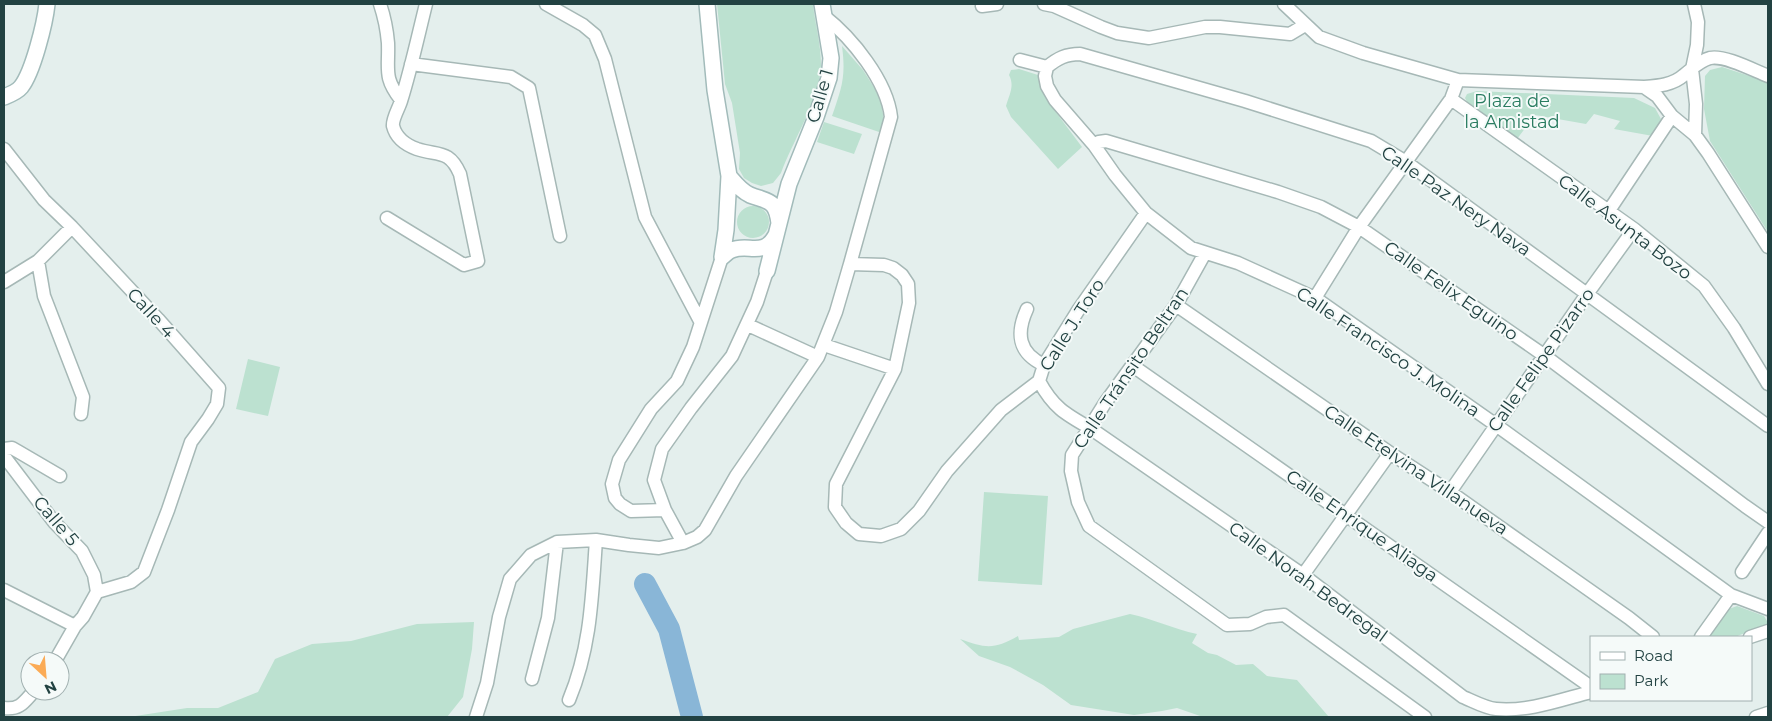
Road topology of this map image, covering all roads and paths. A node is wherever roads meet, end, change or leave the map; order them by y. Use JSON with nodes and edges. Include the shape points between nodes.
{"nodes":[{"id":1,"x":47,"y":4,"type":"edge"},
{"id":2,"x":380,"y":4,"type":"edge"},
{"id":3,"x":426,"y":4,"type":"edge"},
{"id":4,"x":546,"y":4,"type":"edge"},
{"id":5,"x":707,"y":4,"type":"edge"},
{"id":6,"x":997,"y":4,"type":"edge"},
{"id":7,"x":1044,"y":4,"type":"edge"},
{"id":8,"x":1284,"y":4,"type":"edge"},
{"id":9,"x":1694,"y":4,"type":"edge"},
{"id":10,"x":982,"y":6,"type":"dead end"},
{"id":11,"x":823,"y":10,"type":"edge"},
{"id":12,"x":1305,"y":25,"type":"junction"},
{"id":13,"x":1020,"y":60,"type":"dead end"},
{"id":14,"x":411,"y":64,"type":"junction"},
{"id":15,"x":1047,"y":67,"type":"junction"},
{"id":16,"x":1692,"y":68,"type":"junction"},
{"id":17,"x":1768,"y":76,"type":"edge"},
{"id":18,"x":1458,"y":80,"type":"junction"},
{"id":19,"x":1644,"y":87,"type":"junction"},
{"id":20,"x":4,"y":97,"type":"edge"},
{"id":21,"x":1451,"y":99,"type":"junction"},
{"id":22,"x":401,"y":100,"type":"junction"},
{"id":23,"x":1672,"y":116,"type":"junction"},
{"id":24,"x":1695,"y":135,"type":"junction"},
{"id":25,"x":1094,"y":145,"type":"junction"},
{"id":26,"x":4,"y":149,"type":"edge"},
{"id":27,"x":1406,"y":162,"type":"junction"},
{"id":28,"x":729,"y":176,"type":"junction"},
{"id":29,"x":790,"y":184,"type":"junction"},
{"id":30,"x":755,"y":196,"type":"junction"},
{"id":31,"x":727,"y":212,"type":"junction"},
{"id":32,"x":1608,"y":212,"type":"junction"},
{"id":33,"x":1146,"y":213,"type":"junction"},
{"id":34,"x":387,"y":218,"type":"dead end"},
{"id":35,"x":72,"y":227,"type":"junction"},
{"id":36,"x":779,"y":227,"type":"junction"},
{"id":37,"x":1359,"y":227,"type":"junction"},
{"id":38,"x":1634,"y":229,"type":"junction"},
{"id":39,"x":726,"y":230,"type":"junction"},
{"id":40,"x":560,"y":236,"type":"dead end"},
{"id":41,"x":1768,"y":247,"type":"edge"},
{"id":42,"x":747,"y":249,"type":"junction"},
{"id":43,"x":1205,"y":252,"type":"junction"},
{"id":44,"x":722,"y":257,"type":"junction"},
{"id":45,"x":38,"y":261,"type":"junction"},
{"id":46,"x":850,"y":264,"type":"junction"},
{"id":47,"x":767,"y":271,"type":"junction"},
{"id":48,"x":4,"y":282,"type":"edge"},
{"id":49,"x":1587,"y":294,"type":"junction"},
{"id":50,"x":1315,"y":298,"type":"junction"},
{"id":51,"x":1176,"y":306,"type":"junction"},
{"id":52,"x":1027,"y":309,"type":"dead end"},
{"id":53,"x":700,"y":321,"type":"junction"},
{"id":54,"x":748,"y":325,"type":"junction"},
{"id":55,"x":821,"y":351,"type":"junction"},
{"id":56,"x":1545,"y":356,"type":"junction"},
{"id":57,"x":1044,"y":365,"type":"junction"},
{"id":58,"x":1133,"y":366,"type":"junction"},
{"id":59,"x":895,"y":369,"type":"junction"},
{"id":60,"x":1039,"y":381,"type":"junction"},
{"id":61,"x":1768,"y":384,"type":"edge"},
{"id":62,"x":81,"y":414,"type":"dead end"},
{"id":63,"x":1496,"y":425,"type":"junction"},
{"id":64,"x":1768,"y":426,"type":"edge"},
{"id":65,"x":1090,"y":428,"type":"junction"},
{"id":66,"x":4,"y":449,"type":"edge"},
{"id":67,"x":1390,"y":453,"type":"junction"},
{"id":68,"x":4,"y":456,"type":"edge"},
{"id":69,"x":60,"y":476,"type":"dead end"},
{"id":70,"x":1450,"y":492,"type":"junction"},
{"id":71,"x":665,"y":510,"type":"junction"},
{"id":72,"x":1346,"y":514,"type":"junction"},
{"id":73,"x":1768,"y":522,"type":"edge"},
{"id":74,"x":1768,"y":533,"type":"edge"},
{"id":75,"x":596,"y":540,"type":"junction"},
{"id":76,"x":557,"y":542,"type":"junction"},
{"id":77,"x":683,"y":543,"type":"junction"},
{"id":78,"x":1742,"y":572,"type":"dead end"},
{"id":79,"x":1303,"y":576,"type":"junction"},
{"id":80,"x":4,"y":590,"type":"edge"},
{"id":81,"x":97,"y":592,"type":"junction"},
{"id":82,"x":1731,"y":594,"type":"junction"},
{"id":83,"x":1768,"y":609,"type":"edge"},
{"id":84,"x":74,"y":626,"type":"junction"},
{"id":85,"x":1768,"y":630,"type":"edge"},
{"id":86,"x":1652,"y":636,"type":"edge"},
{"id":87,"x":1702,"y":636,"type":"edge"},
{"id":88,"x":1752,"y":636,"type":"edge"},
{"id":89,"x":60,"y":651,"type":"edge"},
{"id":90,"x":532,"y":679,"type":"dead end"},
{"id":91,"x":1590,"y":686,"type":"edge"},
{"id":92,"x":1590,"y":692,"type":"edge"},
{"id":93,"x":569,"y":700,"type":"dead end"},
{"id":94,"x":24,"y":701,"type":"edge"},
{"id":95,"x":4,"y":708,"type":"edge"},
{"id":96,"x":1768,"y":713,"type":"edge"},
{"id":97,"x":476,"y":717,"type":"edge"},
{"id":98,"x":1425,"y":717,"type":"edge"},
{"id":99,"x":1756,"y":717,"type":"edge"}],
"edges":[{"from":1,"to":20,"type":"main road","via":[[27,77],[19,89]]},
{"from":2,"to":22,"type":"street","via":[[388,42],[389,80]]},
{"from":3,"to":14,"type":"street"},
{"from":4,"to":53,"type":"street","via":[[595,35],[605,60],[645,217]]},
{"from":5,"to":28,"type":"main road","via":[[715,90]]},
{"from":6,"to":10,"type":"street"},
{"from":7,"to":12,"type":"street","via":[[1101,28],[1149,38],[1205,27],[1290,34]]},
{"from":8,"to":12,"type":"street"},
{"from":9,"to":16,"type":"street","via":[[1698,22]]},
{"from":11,"to":29,"type":"main road","name":"Calle 1","via":[[831,58],[829,78]]},
{"from":11,"to":46,"type":"street","via":[[871,68],[887,97],[891,117]]},
{"from":12,"to":18,"type":"street","via":[[1319,37],[1339,45]]},
{"from":13,"to":15,"type":"street"},
{"from":14,"to":22,"type":"street"},
{"from":14,"to":40,"type":"street","via":[[511,77],[529,88]]},
{"from":15,"to":25,"type":"street","name":"Calle Francisco J. Molina","via":[[1047,86],[1055,100]]},
{"from":15,"to":27,"type":"street","name":"Calle Paz Nery Nava","via":[[1068,54],[1080,54],[1246,101],[1371,141]]},
{"from":16,"to":17,"type":"street","via":[[1711,58],[1720,58]]},
{"from":16,"to":19,"type":"street","via":[[1673,82]]},
{"from":16,"to":24,"type":"street"},
{"from":18,"to":19,"type":"street"},
{"from":18,"to":21,"type":"street"},
{"from":19,"to":23,"type":"street","via":[[1658,96]]},
{"from":21,"to":27,"type":"street"},
{"from":21,"to":32,"type":"street","name":"Calle Asunta Bozo"},
{"from":22,"to":34,"type":"street","via":[[393,124],[397,135],[418,150],[437,152],[456,164],[478,261],[464,265]]},
{"from":23,"to":24,"type":"street"},
{"from":23,"to":32,"type":"street"},
{"from":24,"to":41,"type":"street"},
{"from":25,"to":33,"type":"street","name":"Calle Francisco J. Molina"},
{"from":25,"to":37,"type":"street","name":"Calle Felix Eguino","via":[[1106,142],[1278,192],[1321,207]]},
{"from":26,"to":35,"type":"street","name":"Calle 4","via":[[44,200]]},
{"from":27,"to":37,"type":"street"},
{"from":27,"to":49,"type":"street","name":"Calle Paz Nery Nava"},
{"from":28,"to":30,"type":"main road","via":[[739,187]]},
{"from":28,"to":31,"type":"main road"},
{"from":29,"to":30,"type":"main road","via":[[770,195]]},
{"from":29,"to":36,"type":"main road","name":"Calle 1"},
{"from":30,"to":31,"type":"main road","via":[[742,198]]},
{"from":30,"to":36,"type":"main road","via":[[774,206]]},
{"from":31,"to":39,"type":"main road"},
{"from":32,"to":38,"type":"street","name":"Calle Asunta Bozo"},
{"from":33,"to":43,"type":"street","name":"Calle Francisco J. Molina","via":[[1191,248]]},
{"from":33,"to":57,"type":"street","name":"Calle J. Toro"},
{"from":35,"to":45,"type":"street"},
{"from":35,"to":81,"type":"street","name":"Calle 4","via":[[219,388],[217,404],[191,442],[144,572],[131,582]]},
{"from":36,"to":42,"type":"main road","via":[[768,245]]},
{"from":36,"to":47,"type":"main road","name":"Calle 1"},
{"from":37,"to":50,"type":"street"},
{"from":37,"to":56,"type":"street","name":"Calle Felix Eguino"},
{"from":38,"to":49,"type":"street","name":"Calle Felipe Pizarro"},
{"from":38,"to":61,"type":"street","name":"Calle Asunta Bozo","via":[[1704,286]]},
{"from":39,"to":42,"type":"main road","via":[[735,244]]},
{"from":39,"to":44,"type":"main road"},
{"from":42,"to":44,"type":"main road","via":[[730,251]]},
{"from":42,"to":47,"type":"main road","via":[[761,257]]},
{"from":43,"to":50,"type":"street","name":"Calle Francisco J. Molina","via":[[1238,263]]},
{"from":43,"to":51,"type":"street","name":"Calle Tránsito Beltran"},
{"from":44,"to":53,"type":"street"},
{"from":45,"to":48,"type":"street"},
{"from":45,"to":62,"type":"street","via":[[44,296],[83,397]]},
{"from":46,"to":55,"type":"street"},
{"from":46,"to":59,"type":"street","via":[[884,264],[902,275],[908,284],[909,303]]},
{"from":47,"to":54,"type":"street"},
{"from":49,"to":56,"type":"street","name":"Calle Felipe Pizarro"},
{"from":49,"to":64,"type":"street","name":"Calle Paz Nery Nava"},
{"from":50,"to":63,"type":"street","name":"Calle Francisco J. Molina"},
{"from":51,"to":58,"type":"street","name":"Calle Tránsito Beltran"},
{"from":51,"to":67,"type":"street","name":"Calle Etelvina Villanueva"},
{"from":52,"to":57,"type":"street","via":[[1022,320],[1021,341],[1027,354]]},
{"from":53,"to":71,"type":"street","via":[[693,347],[677,380],[651,409],[619,460],[612,484],[615,498],[632,511]]},
{"from":54,"to":55,"type":"street"},
{"from":54,"to":71,"type":"street","via":[[732,356],[662,449],[654,480]]},
{"from":55,"to":59,"type":"street"},
{"from":55,"to":77,"type":"street","via":[[736,476],[706,530]]},
{"from":56,"to":63,"type":"street","name":"Calle Felipe Pizarro"},
{"from":56,"to":73,"type":"street","name":"Calle Felix Eguino"},
{"from":57,"to":60,"type":"street","name":"Calle J. Toro"},
{"from":58,"to":65,"type":"street","name":"Calle Tránsito Beltran"},
{"from":58,"to":72,"type":"street","name":"Calle Enrique Aliaga"},
{"from":59,"to":60,"type":"street","via":[[836,484],[835,506],[858,534],[881,536],[901,529],[919,511],[947,470],[1001,410]]},
{"from":60,"to":65,"type":"street","name":"Calle J. Toro","via":[[1048,398]]},
{"from":63,"to":70,"type":"street","name":"Calle Felipe Pizarro"},
{"from":63,"to":82,"type":"street","name":"Calle Francisco J. Molina"},
{"from":65,"to":79,"type":"street","name":"Calle Norah Bedregal"},
{"from":65,"to":98,"type":"street","name":"Calle Tránsito Beltran","via":[[1072,455],[1071,471],[1078,502],[1089,526],[1227,625],[1250,624],[1266,617],[1284,615]]},
{"from":66,"to":69,"type":"street","via":[[12,448]]},
{"from":67,"to":70,"type":"street","name":"Calle Etelvina Villanueva"},
{"from":67,"to":72,"type":"street"},
{"from":68,"to":81,"type":"street","name":"Calle 5","via":[[54,522],[82,551],[94,575]]},
{"from":70,"to":86,"type":"street","name":"Calle Etelvina Villanueva"},
{"from":71,"to":77,"type":"street"},
{"from":72,"to":79,"type":"street"},
{"from":72,"to":91,"type":"street","name":"Calle Enrique Aliaga"},
{"from":74,"to":78,"type":"street"},
{"from":75,"to":76,"type":"street"},
{"from":75,"to":77,"type":"street","via":[[659,548]]},
{"from":75,"to":93,"type":"street","via":[[590,622],[579,676]]},
{"from":76,"to":90,"type":"street","via":[[548,618]]},
{"from":76,"to":97,"type":"street","via":[[531,555],[510,579],[487,683]]},
{"from":79,"to":92,"type":"street","name":"Calle Norah Bedregal","via":[[1463,697],[1494,709],[1535,706]]},
{"from":80,"to":84,"type":"street"},
{"from":81,"to":84,"type":"street","via":[[83,618]]},
{"from":82,"to":83,"type":"street","name":"Calle Francisco J. Molina"},
{"from":82,"to":87,"type":"street"},
{"from":84,"to":89,"type":"street"},
{"from":85,"to":88,"type":"street"},
{"from":94,"to":95,"type":"street","via":[[12,710]]},
{"from":96,"to":99,"type":"street"}]}
